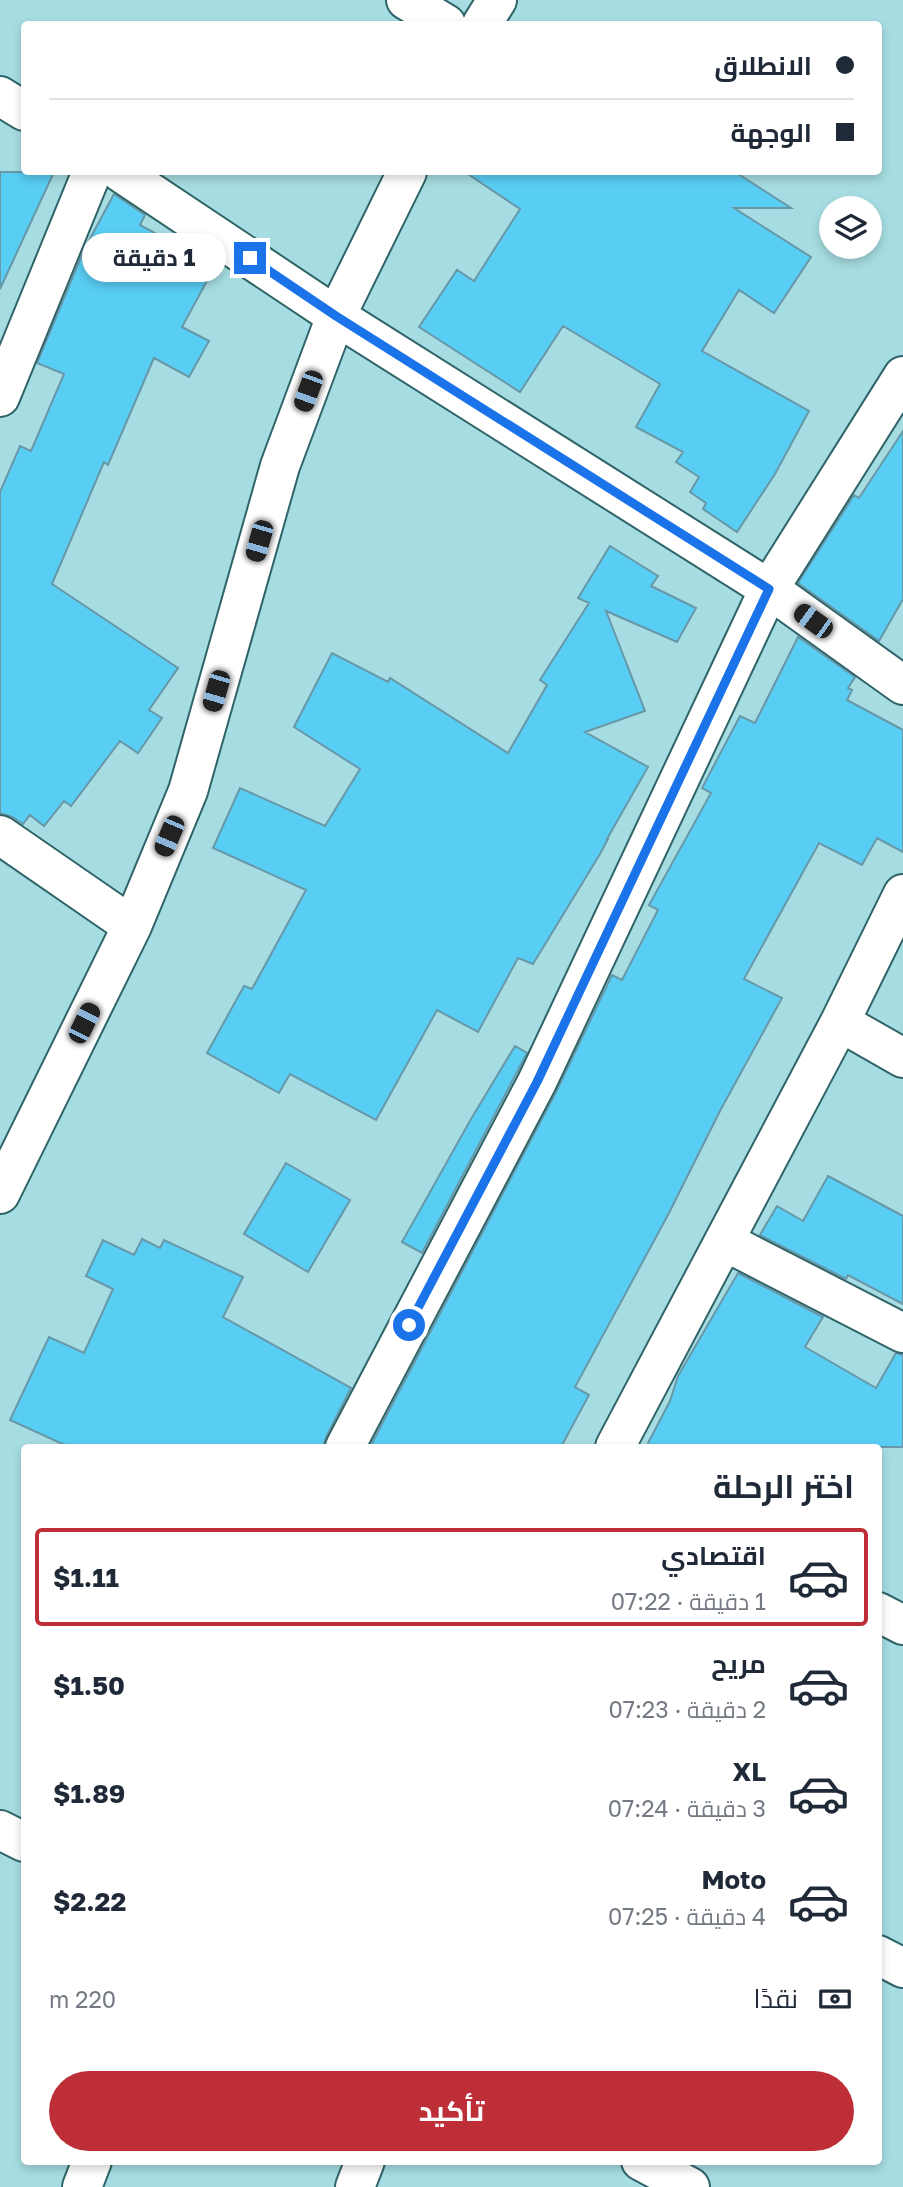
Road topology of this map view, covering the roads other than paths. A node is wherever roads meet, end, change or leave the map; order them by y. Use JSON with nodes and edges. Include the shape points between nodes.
{"nodes":[{"id":1,"x":406,"y":0,"type":"edge"},
{"id":2,"x":497,"y":0,"type":"edge"},
{"id":3,"x":441,"y":21,"type":"edge"},
{"id":4,"x":484,"y":21,"type":"edge"},
{"id":5,"x":0,"y":96,"type":"edge"},
{"id":6,"x":21,"y":109,"type":"edge"},
{"id":7,"x":91,"y":175,"type":"edge"},
{"id":8,"x":124,"y":175,"type":"edge"},
{"id":9,"x":406,"y":175,"type":"edge"},
{"id":10,"x":336,"y":316,"type":"junction"},
{"id":11,"x":903,"y":376,"type":"edge"},
{"id":12,"x":0,"y":397,"type":"edge"},
{"id":13,"x":769,"y":589,"type":"junction"},
{"id":14,"x":903,"y":685,"type":"edge"},
{"id":15,"x":0,"y":835,"type":"edge"},
{"id":16,"x":903,"y":894,"type":"edge"},
{"id":17,"x":132,"y":926,"type":"junction"},
{"id":18,"x":840,"y":1023,"type":"junction"},
{"id":19,"x":903,"y":1058,"type":"edge"},
{"id":20,"x":0,"y":1194,"type":"edge"},
{"id":21,"x":724,"y":1241,"type":"junction"},
{"id":22,"x":903,"y":1333,"type":"edge"},
{"id":23,"x":347,"y":1444,"type":"edge"},
{"id":24,"x":617,"y":1444,"type":"edge"},
{"id":25,"x":882,"y":1614,"type":"edge"},
{"id":26,"x":903,"y":1625,"type":"edge"},
{"id":27,"x":0,"y":1830,"type":"edge"},
{"id":28,"x":21,"y":1840,"type":"edge"},
{"id":29,"x":882,"y":1957,"type":"edge"},
{"id":30,"x":903,"y":1968,"type":"edge"},
{"id":31,"x":90,"y":2165,"type":"edge"},
{"id":32,"x":363,"y":2165,"type":"edge"},
{"id":33,"x":649,"y":2165,"type":"edge"},
{"id":34,"x":82,"y":2187,"type":"edge"},
{"id":35,"x":355,"y":2187,"type":"edge"},
{"id":36,"x":690,"y":2187,"type":"edge"}],
"edges":[{"from":1,"to":3,"type":"street"},
{"from":2,"to":4,"type":"street"},
{"from":5,"to":6,"type":"street"},
{"from":7,"to":12,"type":"street"},
{"from":8,"to":10,"type":"street"},
{"from":9,"to":10,"type":"street"},
{"from":10,"to":13,"type":"street"},
{"from":10,"to":17,"type":"street","via":[[280,466],[188,791]]},
{"from":11,"to":13,"type":"street"},
{"from":13,"to":14,"type":"street"},
{"from":13,"to":23,"type":"street","via":[[537,1082]]},
{"from":15,"to":17,"type":"street"},
{"from":16,"to":18,"type":"street"},
{"from":17,"to":20,"type":"street"},
{"from":18,"to":19,"type":"street"},
{"from":18,"to":21,"type":"street"},
{"from":21,"to":22,"type":"street"},
{"from":21,"to":24,"type":"street"},
{"from":25,"to":26,"type":"street"},
{"from":27,"to":28,"type":"street"},
{"from":29,"to":30,"type":"street"},
{"from":31,"to":34,"type":"street"},
{"from":32,"to":35,"type":"street"},
{"from":33,"to":36,"type":"street"}]}
